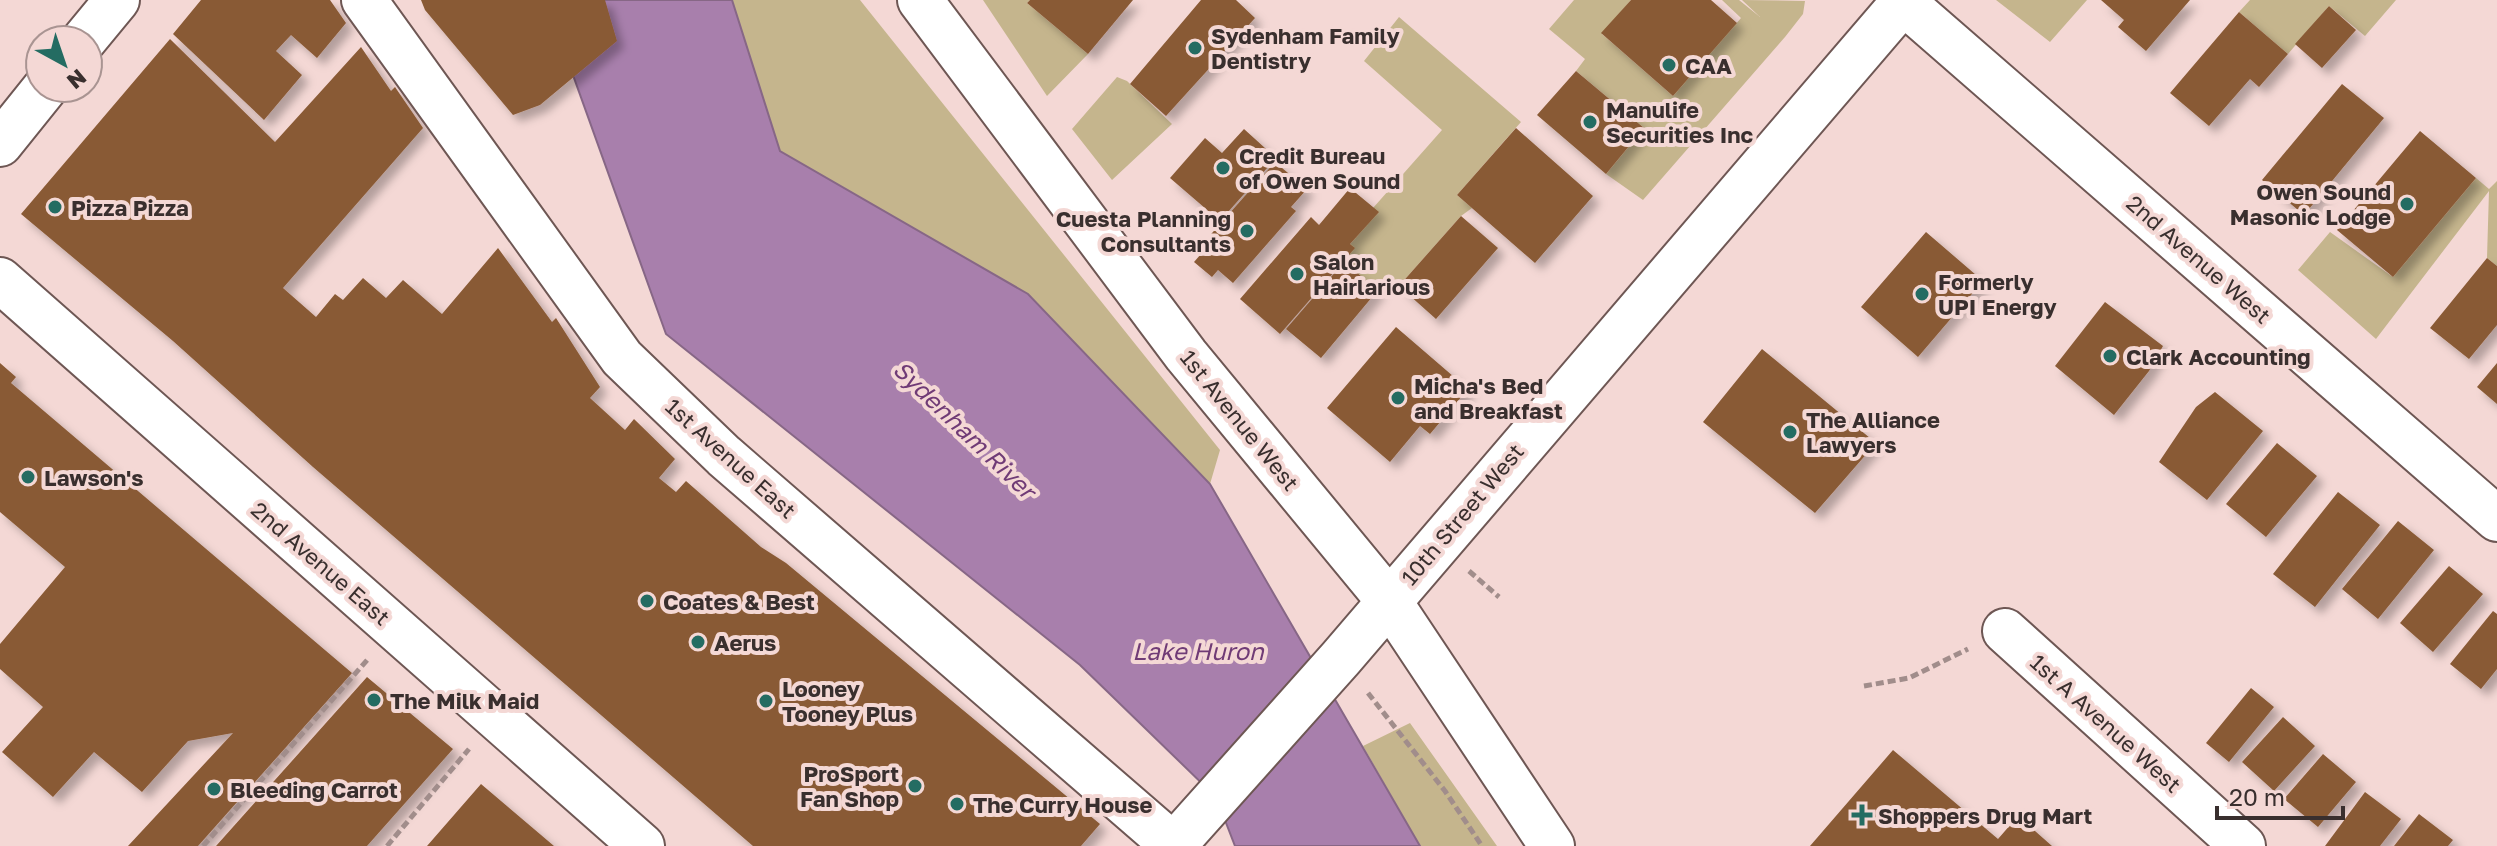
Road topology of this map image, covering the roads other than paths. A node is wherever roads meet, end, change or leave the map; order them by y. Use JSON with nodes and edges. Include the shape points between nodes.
{"nodes":[{"id":1,"x":364,"y":0,"type":"edge"},
{"id":2,"x":920,"y":0,"type":"edge"},
{"id":3,"x":1903,"y":1,"type":"edge"},
{"id":4,"x":32,"y":104,"type":"edge"},
{"id":5,"x":0,"y":144,"type":"edge"},
{"id":6,"x":0,"y":280,"type":"edge"},
{"id":7,"x":2497,"y":519,"type":"edge"},
{"id":8,"x":1389,"y":601,"type":"junction"},
{"id":9,"x":2005,"y":631,"type":"road end"},
{"id":10,"x":642,"y":846,"type":"edge"},
{"id":11,"x":1174,"y":846,"type":"edge"},
{"id":12,"x":1552,"y":846,"type":"edge"},
{"id":13,"x":2243,"y":846,"type":"edge"}],
"edges":[{"from":1,"to":11,"type":"street","name":"1st Avenue East","via":[[622,358],[724,456]]},
{"from":2,"to":8,"type":"street","name":"1st Avenue West","via":[[1186,355]]},
{"from":3,"to":7,"type":"street","name":"2nd Avenue West"},
{"from":3,"to":8,"type":"street","name":"10th Street West"},
{"from":4,"to":5,"type":"street"},
{"from":6,"to":10,"type":"street","name":"2nd Avenue East"},
{"from":8,"to":11,"type":"street","name":"10th Street West"},
{"from":8,"to":12,"type":"street","name":"1st Avenue West"},
{"from":9,"to":13,"type":"street","name":"1st A Avenue West"}]}
